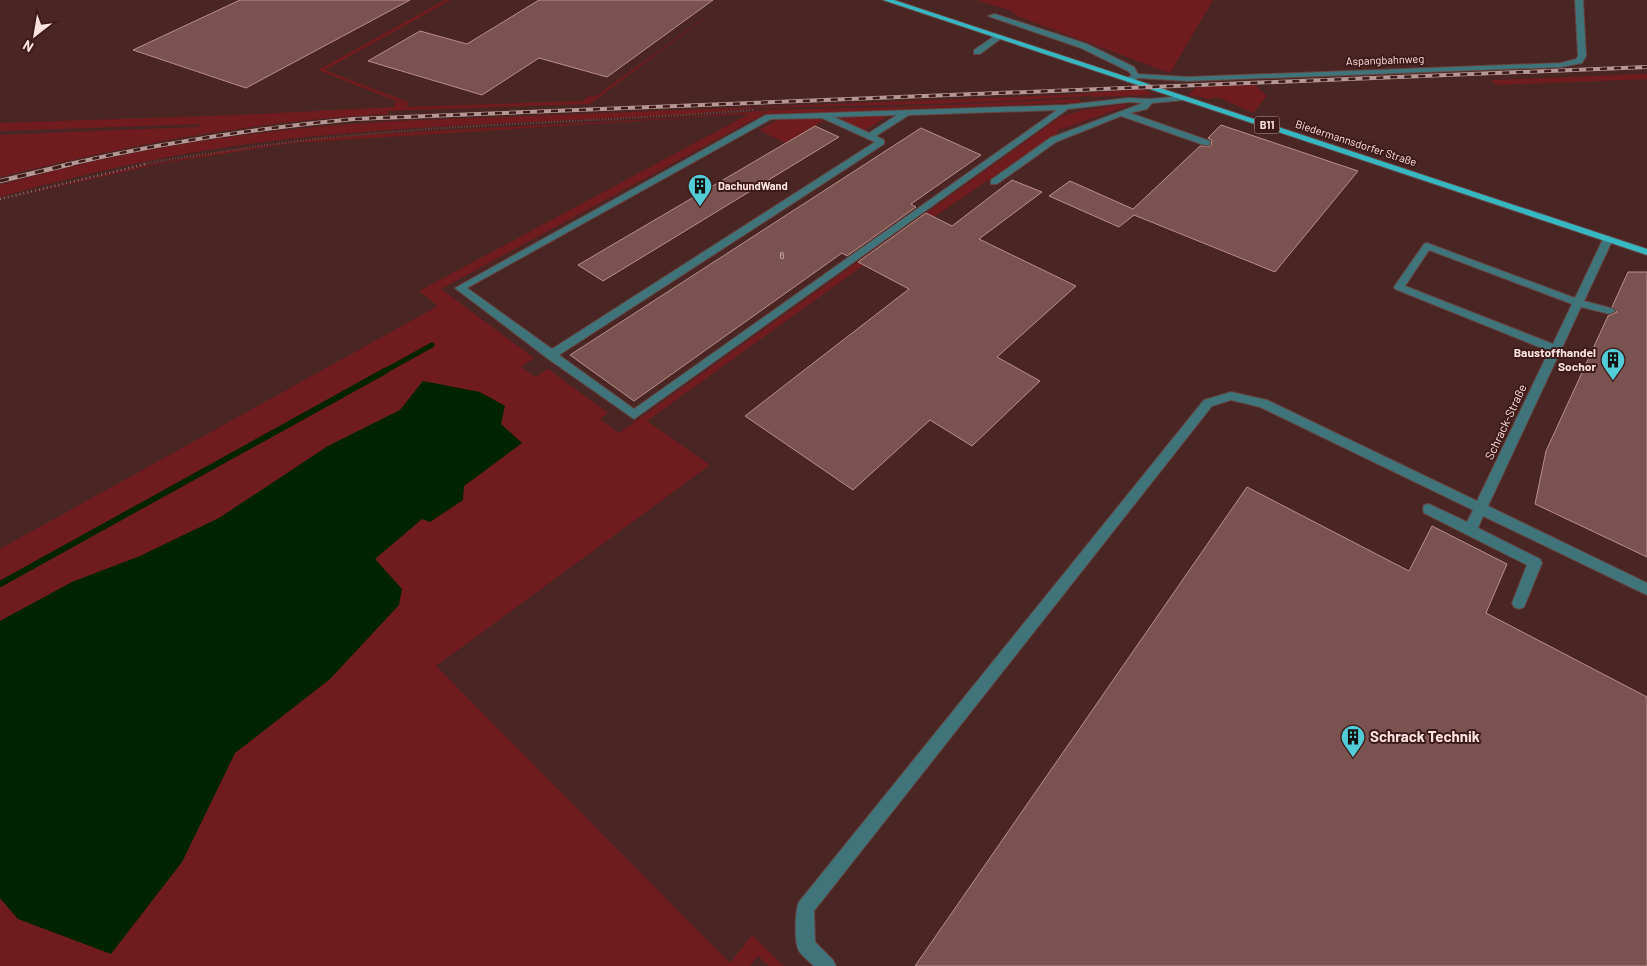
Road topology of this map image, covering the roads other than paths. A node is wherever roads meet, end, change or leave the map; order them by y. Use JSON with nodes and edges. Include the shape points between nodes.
{"nodes":[{"id":1,"x":886,"y":0,"type":"edge"},
{"id":2,"x":1579,"y":0,"type":"edge"},
{"id":3,"x":992,"y":16,"type":"dead end"},
{"id":4,"x":999,"y":37,"type":"junction"},
{"id":5,"x":977,"y":52,"type":"dead end"},
{"id":6,"x":1133,"y":78,"type":"junction"},
{"id":7,"x":1182,"y":98,"type":"junction"},
{"id":8,"x":1150,"y":101,"type":"junction"},
{"id":9,"x":1066,"y":107,"type":"junction"},
{"id":10,"x":906,"y":113,"type":"junction"},
{"id":11,"x":1120,"y":114,"type":"junction"},
{"id":12,"x":821,"y":115,"type":"junction"},
{"id":13,"x":869,"y":137,"type":"junction"},
{"id":14,"x":1207,"y":143,"type":"dead end"},
{"id":15,"x":994,"y":182,"type":"dead end"},
{"id":16,"x":1608,"y":239,"type":"junction"},
{"id":17,"x":1647,"y":252,"type":"edge"},
{"id":18,"x":1578,"y":303,"type":"junction"},
{"id":19,"x":1610,"y":311,"type":"dead end"},
{"id":20,"x":1556,"y":350,"type":"junction"},
{"id":21,"x":551,"y":354,"type":"junction"},
{"id":22,"x":1481,"y":508,"type":"junction"},
{"id":23,"x":1428,"y":509,"type":"dead end"},
{"id":24,"x":1470,"y":530,"type":"junction"},
{"id":25,"x":1647,"y":589,"type":"edge"},
{"id":26,"x":1519,"y":603,"type":"dead end"},
{"id":27,"x":827,"y":966,"type":"edge"}],
"edges":[{"from":1,"to":4,"type":"main road","name":"Biedermannsdorfer Straße","number":"B11"},
{"from":2,"to":6,"type":"street","name":"Aspangbahnweg","via":[[1582,56],[1579,62],[1188,79]]},
{"from":3,"to":6,"type":"street","via":[[1084,46],[1131,69]]},
{"from":4,"to":5,"type":"street"},
{"from":4,"to":6,"type":"main road","name":"Biedermannsdorfer Straße","number":"B11"},
{"from":6,"to":7,"type":"main road","name":"Biedermannsdorfer Straße","number":"B11"},
{"from":7,"to":8,"type":"street"},
{"from":7,"to":16,"type":"main road","name":"Biedermannsdorfer Straße","number":"B11"},
{"from":8,"to":9,"type":"street"},
{"from":8,"to":11,"type":"street","via":[[1144,107]]},
{"from":9,"to":10,"type":"street"},
{"from":9,"to":21,"type":"street","via":[[634,415]]},
{"from":10,"to":12,"type":"street"},
{"from":10,"to":13,"type":"street"},
{"from":11,"to":14,"type":"street"},
{"from":11,"to":15,"type":"street","via":[[1053,140]]},
{"from":12,"to":13,"type":"street"},
{"from":12,"to":21,"type":"street","via":[[769,117],[460,288]]},
{"from":13,"to":21,"type":"street","via":[[881,142]]},
{"from":16,"to":17,"type":"main road","name":"Biedermannsdorfer Straße","number":"B11"},
{"from":16,"to":18,"type":"street","name":"Schrack-Straße"},
{"from":18,"to":19,"type":"street"},
{"from":18,"to":20,"type":"street","name":"Schrack-Straße"},
{"from":18,"to":20,"type":"street","via":[[1427,246],[1399,287]]},
{"from":20,"to":22,"type":"street","name":"Schrack-Straße"},
{"from":22,"to":24,"type":"street","name":"Schrack-Straße"},
{"from":22,"to":25,"type":"street"},
{"from":22,"to":27,"type":"street","via":[[1263,403],[1231,396],[1208,403],[806,908],[806,946]]},
{"from":23,"to":24,"type":"street"},
{"from":24,"to":26,"type":"street","via":[[1535,563]]}]}
